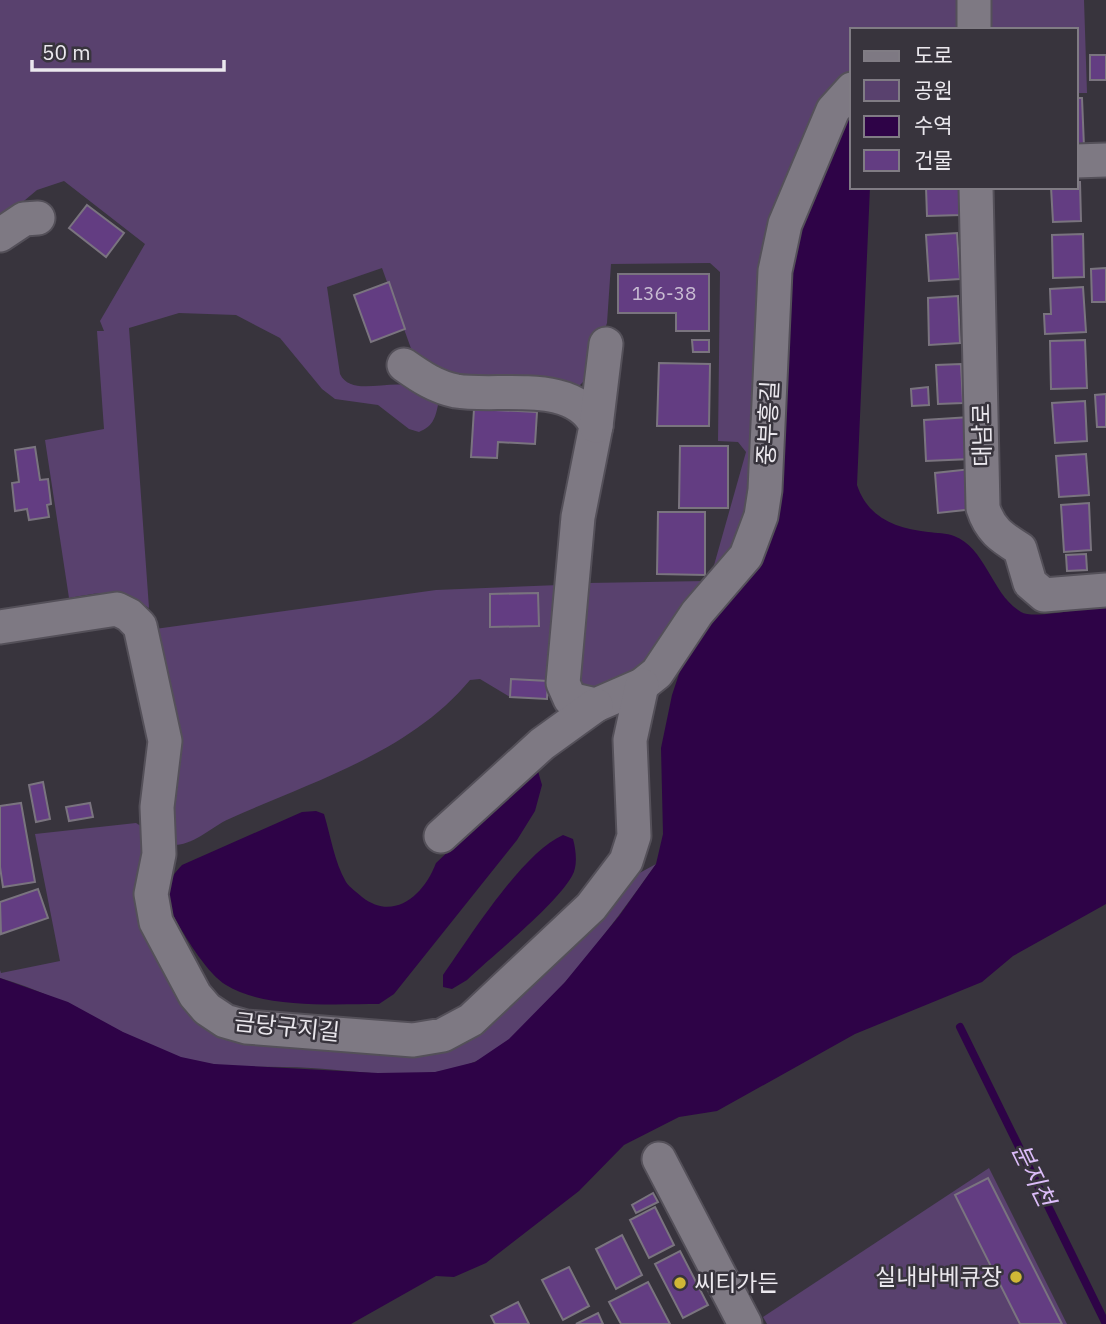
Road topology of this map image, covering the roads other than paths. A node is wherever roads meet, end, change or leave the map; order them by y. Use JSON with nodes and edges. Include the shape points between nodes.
{"nodes":[{"id":1,"x":974,"y":0,"type":"edge"},
{"id":2,"x":974,"y":28,"type":"edge"},
{"id":3,"x":850,"y":91,"type":"edge"},
{"id":4,"x":1106,"y":160,"type":"edge"},
{"id":5,"x":1078,"y":161,"type":"edge"},
{"id":6,"x":976,"y":189,"type":"edge"},
{"id":7,"x":38,"y":218,"type":"dead end"},
{"id":8,"x":0,"y":234,"type":"edge"},
{"id":9,"x":607,"y":344,"type":"dead end"},
{"id":10,"x":404,"y":365,"type":"dead end"},
{"id":11,"x":596,"y":426,"type":"junction"},
{"id":12,"x":1106,"y":590,"type":"edge"},
{"id":13,"x":0,"y":627,"type":"edge"},
{"id":14,"x":642,"y":685,"type":"junction"},
{"id":15,"x":596,"y":705,"type":"junction"},
{"id":16,"x":441,"y":836,"type":"dead end"},
{"id":17,"x":659,"y":1159,"type":"dead end"},
{"id":18,"x":745,"y":1324,"type":"edge"}],
"edges":[{"from":1,"to":2,"type":"street"},
{"from":3,"to":14,"type":"street","name":"중부흥길","via":[[833,110],[785,224],[775,271],[761,516],[746,556],[697,613],[657,673]]},
{"from":4,"to":5,"type":"street"},
{"from":6,"to":12,"type":"street","name":"대남로","via":[[983,508],[998,536],[1020,550],[1030,583],[1044,595]]},
{"from":7,"to":8,"type":"street","via":[[24,219]]},
{"from":9,"to":11,"type":"street"},
{"from":10,"to":11,"type":"street","via":[[425,380],[459,391],[549,395],[575,402],[590,412]]},
{"from":11,"to":15,"type":"street","via":[[578,517],[563,683],[570,699]]},
{"from":13,"to":14,"type":"street","name":"금당구지길","via":[[117,609],[141,626],[165,741],[159,854],[151,894],[156,922],[195,995],[225,1021],[246,1027],[414,1040],[443,1035],[471,1020],[591,907],[626,861],[634,836],[631,740]]},
{"from":14,"to":15,"type":"street","name":"중부흥길"},
{"from":15,"to":16,"type":"street","name":"중부흥길","via":[[542,744]]},
{"from":17,"to":18,"type":"street"}]}
